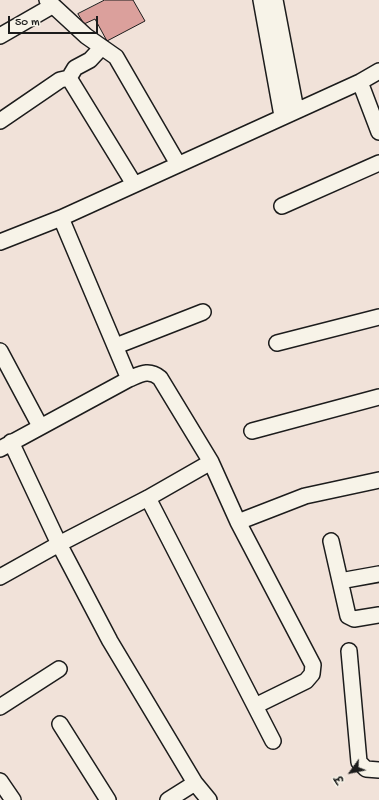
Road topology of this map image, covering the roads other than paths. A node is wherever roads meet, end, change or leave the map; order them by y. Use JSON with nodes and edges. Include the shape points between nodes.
{"nodes":[{"id":1,"x":261,"y":0,"type":"edge"},
{"id":2,"x":275,"y":0,"type":"edge"},
{"id":3,"x":50,"y":3,"type":"edge"},
{"id":4,"x":0,"y":36,"type":"edge"},
{"id":5,"x":102,"y":47,"type":"junction"},
{"id":6,"x":379,"y":71,"type":"edge"},
{"id":7,"x":69,"y":78,"type":"junction"},
{"id":8,"x":360,"y":82,"type":"junction"},
{"id":9,"x":289,"y":113,"type":"junction"},
{"id":10,"x":0,"y":121,"type":"edge"},
{"id":11,"x":379,"y":132,"type":"edge"},
{"id":12,"x":379,"y":163,"type":"edge"},
{"id":13,"x":178,"y":164,"type":"junction"},
{"id":14,"x":134,"y":184,"type":"junction"},
{"id":15,"x":282,"y":206,"type":"dead end"},
{"id":16,"x":60,"y":218,"type":"junction"},
{"id":17,"x":0,"y":242,"type":"edge"},
{"id":18,"x":203,"y":312,"type":"dead end"},
{"id":19,"x":379,"y":317,"type":"edge"},
{"id":20,"x":277,"y":343,"type":"dead end"},
{"id":21,"x":116,"y":346,"type":"junction"},
{"id":22,"x":1,"y":355,"type":"edge"},
{"id":23,"x":129,"y":379,"type":"junction"},
{"id":24,"x":379,"y":397,"type":"edge"},
{"id":25,"x":40,"y":426,"type":"junction"},
{"id":26,"x":252,"y":431,"type":"dead end"},
{"id":27,"x":5,"y":445,"type":"edge"},
{"id":28,"x":211,"y":462,"type":"junction"},
{"id":29,"x":379,"y":480,"type":"edge"},
{"id":30,"x":148,"y":498,"type":"junction"},
{"id":31,"x":238,"y":522,"type":"junction"},
{"id":32,"x":331,"y":541,"type":"dead end"},
{"id":33,"x":59,"y":544,"type":"junction"},
{"id":34,"x":379,"y":574,"type":"edge"},
{"id":35,"x":0,"y":577,"type":"edge"},
{"id":36,"x":340,"y":581,"type":"junction"},
{"id":37,"x":379,"y":615,"type":"edge"},
{"id":38,"x":349,"y":651,"type":"dead end"},
{"id":39,"x":59,"y":669,"type":"dead end"},
{"id":40,"x":255,"y":706,"type":"junction"},
{"id":41,"x":0,"y":707,"type":"edge"},
{"id":42,"x":60,"y":724,"type":"dead end"},
{"id":43,"x":273,"y":741,"type":"dead end"},
{"id":44,"x":379,"y":770,"type":"edge"},
{"id":45,"x":0,"y":781,"type":"edge"},
{"id":46,"x":195,"y":783,"type":"junction"},
{"id":47,"x":12,"y":800,"type":"edge"},
{"id":48,"x":108,"y":800,"type":"edge"},
{"id":49,"x":168,"y":800,"type":"edge"},
{"id":50,"x":209,"y":800,"type":"edge"}],
"edges":[{"from":1,"to":9,"type":"street"},
{"from":2,"to":9,"type":"street"},
{"from":3,"to":4,"type":"street"},
{"from":3,"to":5,"type":"street"},
{"from":5,"to":7,"type":"street","via":[[90,60],[75,68]]},
{"from":5,"to":13,"type":"street","via":[[116,57]]},
{"from":6,"to":8,"type":"street"},
{"from":7,"to":10,"type":"street","via":[[60,80]]},
{"from":7,"to":14,"type":"street"},
{"from":8,"to":9,"type":"street"},
{"from":8,"to":11,"type":"street"},
{"from":9,"to":13,"type":"street"},
{"from":12,"to":15,"type":"street"},
{"from":13,"to":14,"type":"street"},
{"from":14,"to":16,"type":"street"},
{"from":16,"to":17,"type":"street"},
{"from":16,"to":21,"type":"street"},
{"from":18,"to":21,"type":"street"},
{"from":19,"to":20,"type":"street"},
{"from":21,"to":23,"type":"street"},
{"from":22,"to":25,"type":"street"},
{"from":23,"to":25,"type":"street"},
{"from":23,"to":28,"type":"street","via":[[146,372],[160,378]]},
{"from":24,"to":26,"type":"street"},
{"from":25,"to":27,"type":"street"},
{"from":27,"to":33,"type":"street"},
{"from":28,"to":30,"type":"street"},
{"from":28,"to":31,"type":"street"},
{"from":29,"to":31,"type":"street","via":[[305,496]]},
{"from":30,"to":33,"type":"street"},
{"from":30,"to":40,"type":"street"},
{"from":31,"to":40,"type":"street","via":[[314,670],[306,681]]},
{"from":32,"to":36,"type":"street"},
{"from":33,"to":35,"type":"street"},
{"from":33,"to":46,"type":"street","via":[[110,641]]},
{"from":34,"to":36,"type":"street"},
{"from":36,"to":37,"type":"street","via":[[348,616],[354,619]]},
{"from":38,"to":44,"type":"street","via":[[359,762],[366,769]]},
{"from":39,"to":41,"type":"street"},
{"from":40,"to":43,"type":"street"},
{"from":42,"to":48,"type":"street"},
{"from":45,"to":47,"type":"street"},
{"from":46,"to":49,"type":"street"},
{"from":46,"to":50,"type":"street"}]}
